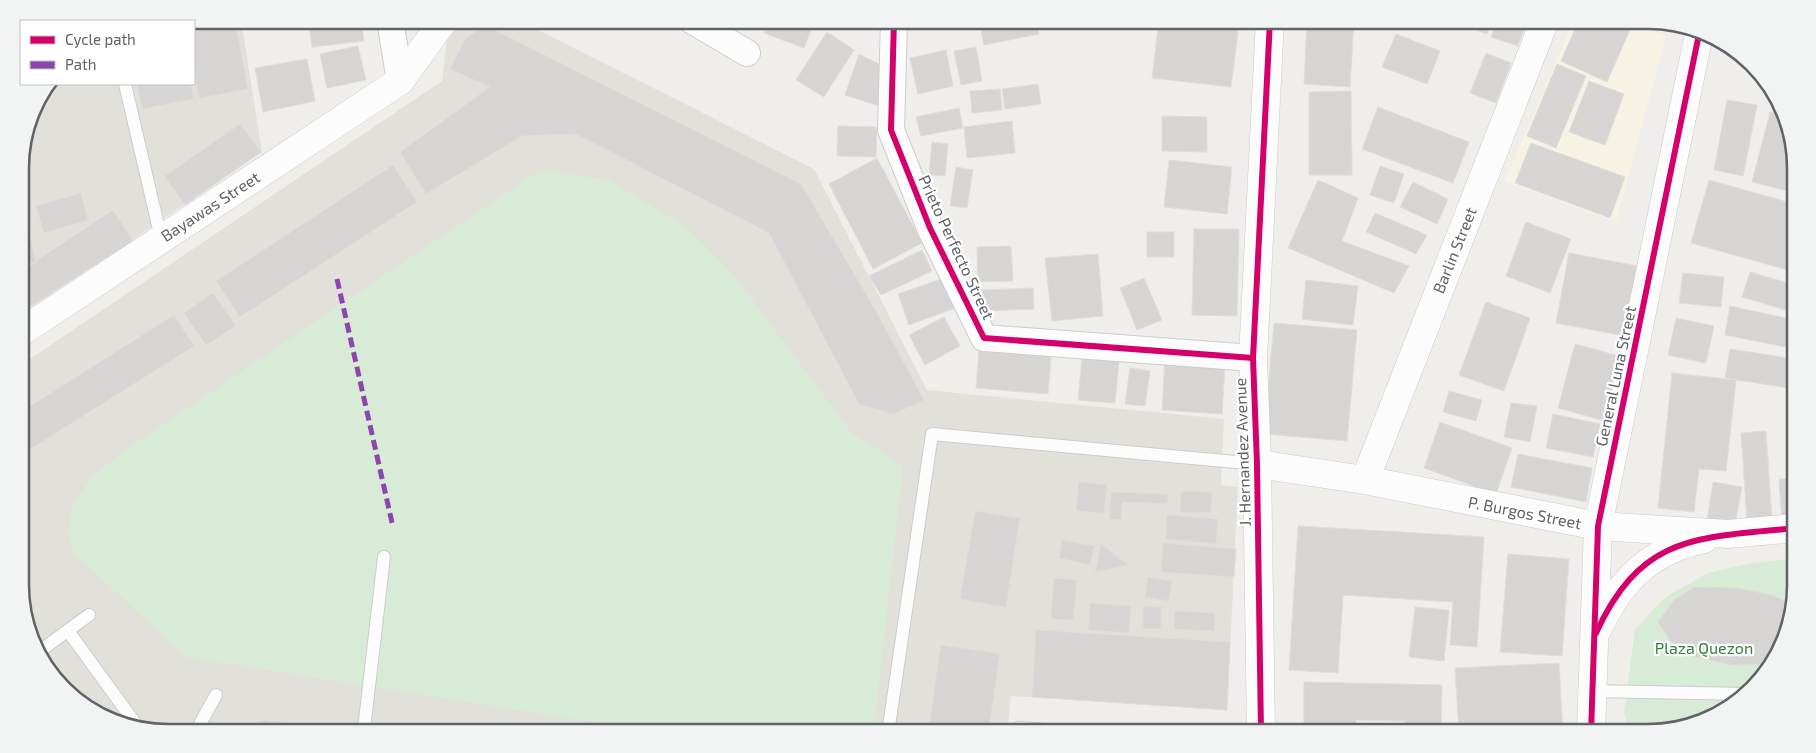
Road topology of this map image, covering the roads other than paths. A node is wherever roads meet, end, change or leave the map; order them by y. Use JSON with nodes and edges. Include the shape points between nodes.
{"nodes":[{"id":1,"x":391,"y":29,"type":"edge"},
{"id":2,"x":438,"y":29,"type":"edge"},
{"id":3,"x":706,"y":29,"type":"edge"},
{"id":4,"x":894,"y":29,"type":"edge"},
{"id":5,"x":1270,"y":29,"type":"edge"},
{"id":6,"x":1541,"y":29,"type":"edge"},
{"id":7,"x":1699,"y":38,"type":"edge"},
{"id":8,"x":747,"y":53,"type":"dead end"},
{"id":9,"x":400,"y":81,"type":"junction"},
{"id":10,"x":125,"y":85,"type":"edge"},
{"id":11,"x":161,"y":238,"type":"junction"},
{"id":12,"x":29,"y":327,"type":"edge"},
{"id":13,"x":1253,"y":358,"type":"junction"},
{"id":14,"x":1257,"y":464,"type":"junction"},
{"id":15,"x":1365,"y":480,"type":"junction"},
{"id":16,"x":1598,"y":526,"type":"junction"},
{"id":17,"x":1787,"y":529,"type":"edge"},
{"id":18,"x":1728,"y":534,"type":"junction"},
{"id":19,"x":384,"y":557,"type":"dead end"},
{"id":20,"x":89,"y":615,"type":"dead end"},
{"id":21,"x":68,"y":631,"type":"junction"},
{"id":22,"x":1594,"y":638,"type":"junction"},
{"id":23,"x":44,"y":648,"type":"edge"},
{"id":24,"x":1592,"y":691,"type":"junction"},
{"id":25,"x":1736,"y":694,"type":"edge"},
{"id":26,"x":216,"y":695,"type":"dead end"},
{"id":27,"x":133,"y":720,"type":"edge"},
{"id":28,"x":200,"y":724,"type":"edge"},
{"id":29,"x":365,"y":724,"type":"edge"},
{"id":30,"x":889,"y":724,"type":"edge"},
{"id":31,"x":1261,"y":724,"type":"edge"},
{"id":32,"x":1591,"y":724,"type":"edge"}],
"edges":[{"from":1,"to":9,"type":"street"},
{"from":2,"to":9,"type":"street"},
{"from":3,"to":8,"type":"street"},
{"from":4,"to":13,"type":"street","name":"Prieto Perfecto Street","via":[[891,130],[930,228],[984,338]]},
{"from":5,"to":13,"type":"street","name":"J. Hernandez Avenue"},
{"from":6,"to":15,"type":"street","name":"Barlin Street"},
{"from":7,"to":16,"type":"street","name":"General Luna Street"},
{"from":9,"to":11,"type":"street","name":"Bayawas Street"},
{"from":10,"to":11,"type":"lane"},
{"from":11,"to":12,"type":"street","name":"Bayawas Street"},
{"from":13,"to":14,"type":"street","name":"J. Hernandez Avenue"},
{"from":14,"to":15,"type":"street","name":"P. Burgos Street"},
{"from":14,"to":30,"type":"lane","via":[[932,434]]},
{"from":14,"to":31,"type":"street","name":"J. Hernandez Avenue"},
{"from":15,"to":16,"type":"street","name":"P. Burgos Street"},
{"from":16,"to":18,"type":"street","name":"P. Burgos Street"},
{"from":16,"to":22,"type":"street","name":"General Luna Street"},
{"from":17,"to":18,"type":"street","name":"P. Burgos Street"},
{"from":18,"to":22,"type":"street","via":[[1688,542],[1648,562],[1629,578],[1609,604]]},
{"from":19,"to":29,"type":"lane"},
{"from":20,"to":21,"type":"lane"},
{"from":21,"to":23,"type":"lane"},
{"from":21,"to":27,"type":"lane"},
{"from":22,"to":24,"type":"street","name":"General Luna Street"},
{"from":24,"to":25,"type":"lane"},
{"from":24,"to":32,"type":"street","name":"General Luna Street"},
{"from":26,"to":28,"type":"lane"}]}
